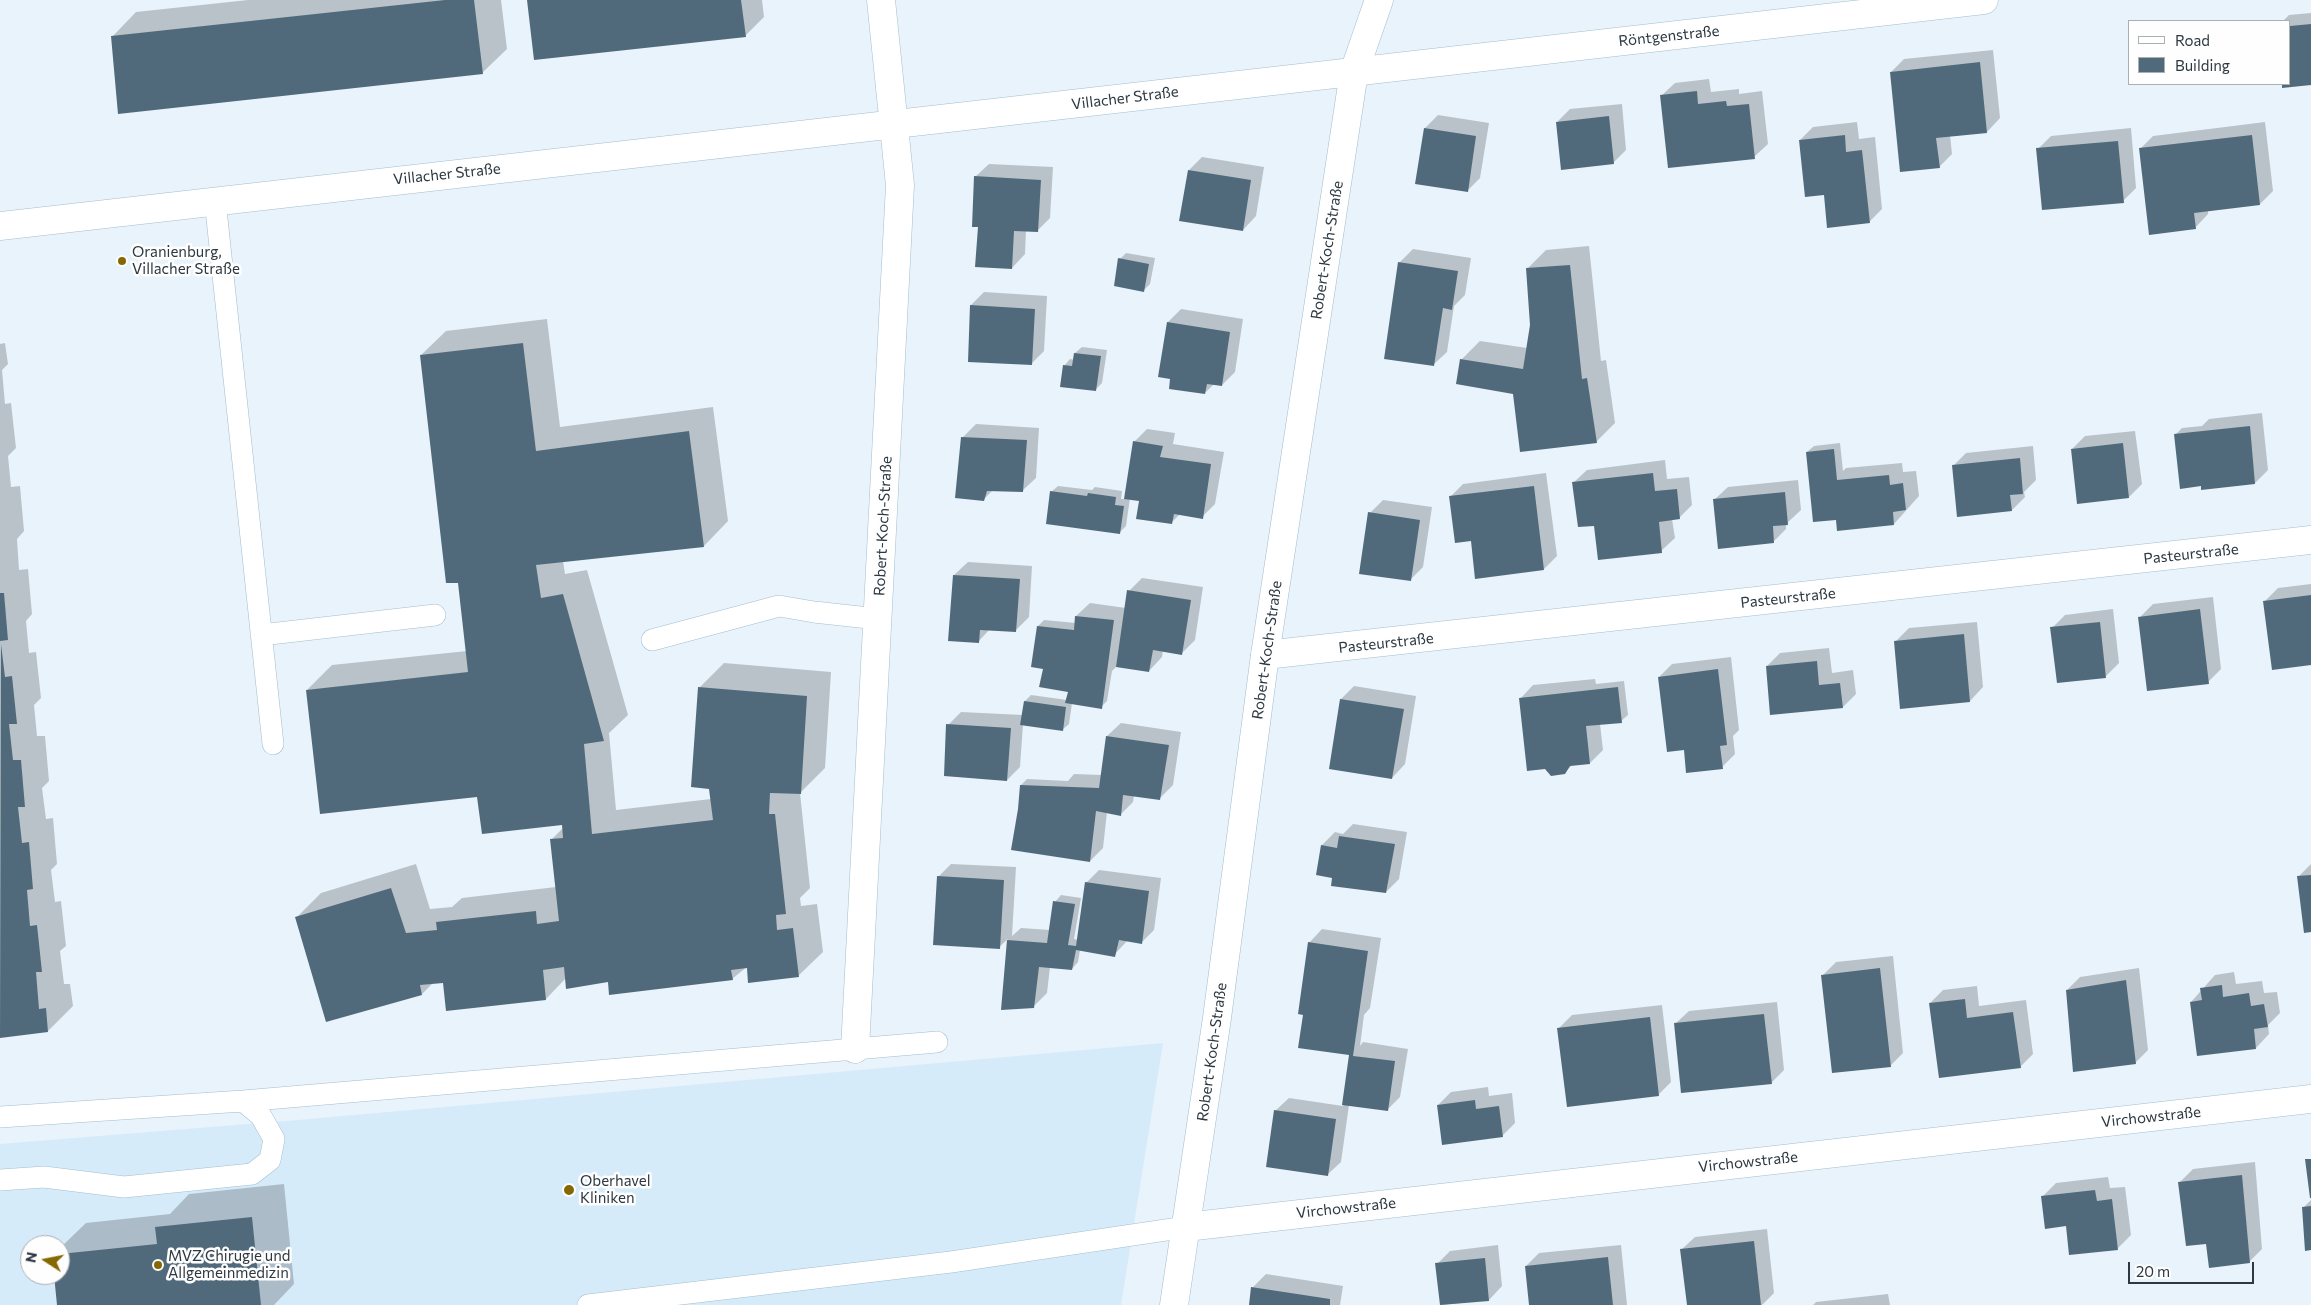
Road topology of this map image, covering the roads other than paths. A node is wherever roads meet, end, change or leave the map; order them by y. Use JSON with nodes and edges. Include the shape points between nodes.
{"nodes":[{"id":1,"x":881,"y":0,"type":"edge"},
{"id":2,"x":1379,"y":0,"type":"edge"},
{"id":3,"x":1984,"y":0,"type":"edge"},
{"id":4,"x":1354,"y":72,"type":"junction"},
{"id":5,"x":895,"y":124,"type":"junction"},
{"id":6,"x":215,"y":200,"type":"junction"},
{"id":7,"x":0,"y":226,"type":"edge"},
{"id":8,"x":2311,"y":540,"type":"edge"},
{"id":9,"x":435,"y":615,"type":"dead end"},
{"id":10,"x":878,"y":619,"type":"junction"},
{"id":11,"x":262,"y":634,"type":"junction"},
{"id":12,"x":652,"y":640,"type":"dead end"},
{"id":13,"x":1266,"y":655,"type":"junction"},
{"id":14,"x":273,"y":744,"type":"dead end"},
{"id":15,"x":938,"y":1042,"type":"dead end"},
{"id":16,"x":855,"y":1049,"type":"junction"},
{"id":17,"x":2311,"y":1099,"type":"edge"},
{"id":18,"x":243,"y":1101,"type":"junction"},
{"id":19,"x":0,"y":1117,"type":"edge"},
{"id":20,"x":0,"y":1180,"type":"edge"},
{"id":21,"x":1186,"y":1227,"type":"junction"},
{"id":22,"x":588,"y":1305,"type":"edge"},
{"id":23,"x":1174,"y":1305,"type":"edge"}],
"edges":[{"from":1,"to":5,"type":"street"},
{"from":2,"to":4,"type":"street","name":"Robert-Koch-Straße"},
{"from":3,"to":4,"type":"street","name":"Röntgenstraße"},
{"from":4,"to":5,"type":"street","name":"Villacher Straße"},
{"from":4,"to":13,"type":"street","name":"Robert-Koch-Straße"},
{"from":5,"to":6,"type":"street","name":"Villacher Straße"},
{"from":5,"to":10,"type":"street","name":"Robert-Koch-Straße","via":[[900,185]]},
{"from":6,"to":7,"type":"street","name":"Villacher Straße"},
{"from":6,"to":11,"type":"lane"},
{"from":8,"to":13,"type":"street","name":"Pasteurstraße"},
{"from":9,"to":11,"type":"lane"},
{"from":10,"to":12,"type":"lane","via":[[779,606]]},
{"from":10,"to":16,"type":"street","name":"Robert-Koch-Straße"},
{"from":11,"to":14,"type":"lane"},
{"from":13,"to":21,"type":"street","name":"Robert-Koch-Straße"},
{"from":15,"to":16,"type":"lane"},
{"from":16,"to":18,"type":"lane"},
{"from":17,"to":21,"type":"street","name":"Virchowstraße"},
{"from":18,"to":19,"type":"lane"},
{"from":18,"to":20,"type":"lane","via":[[261,1116],[274,1139],[270,1160],[252,1174],[124,1187],[44,1177]]},
{"from":21,"to":22,"type":"lane","via":[[951,1262]]},
{"from":21,"to":23,"type":"street","name":"Robert-Koch-Straße"}]}
